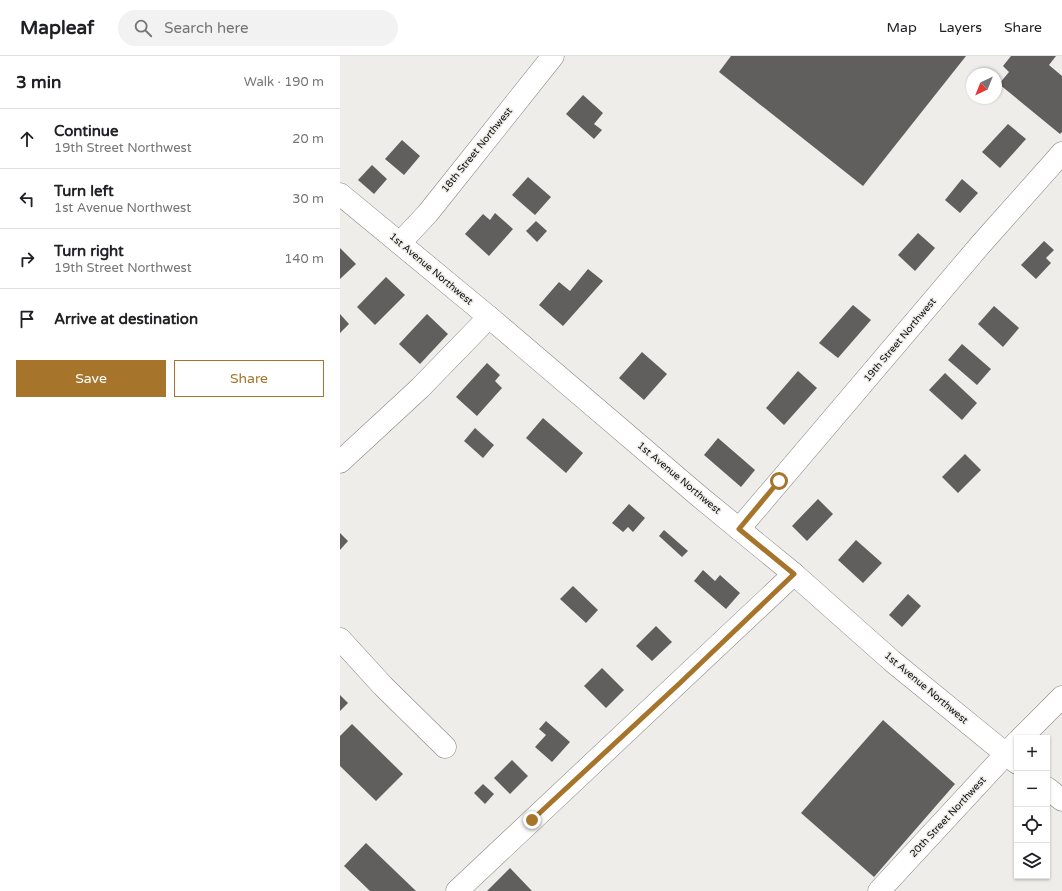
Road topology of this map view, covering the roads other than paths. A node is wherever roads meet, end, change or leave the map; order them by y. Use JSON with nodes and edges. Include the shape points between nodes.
{"nodes":[{"id":1,"x":553,"y":56,"type":"edge"},
{"id":2,"x":1062,"y":153,"type":"edge"},
{"id":3,"x":343,"y":202,"type":"edge"},
{"id":4,"x":400,"y":243,"type":"junction"},
{"id":5,"x":489,"y":317,"type":"junction"},
{"id":6,"x":340,"y":462,"type":"edge"},
{"id":7,"x":739,"y":529,"type":"junction"},
{"id":8,"x":794,"y":574,"type":"junction"},
{"id":9,"x":340,"y":640,"type":"edge"},
{"id":10,"x":1062,"y":697,"type":"edge"},
{"id":11,"x":1024,"y":735,"type":"edge"},
{"id":12,"x":445,"y":747,"type":"dead end"},
{"id":13,"x":1013,"y":753,"type":"edge"},
{"id":14,"x":1050,"y":790,"type":"edge"},
{"id":15,"x":1062,"y":800,"type":"edge"},
{"id":16,"x":457,"y":891,"type":"edge"},
{"id":17,"x":879,"y":891,"type":"edge"}],
"edges":[{"from":1,"to":4,"type":"street","name":"18th Street Northwest","via":[[428,213]]},
{"from":2,"to":7,"type":"street","name":"19th Street Northwest","via":[[981,244]]},
{"from":3,"to":4,"type":"street","name":"1st Avenue Northwest"},
{"from":4,"to":5,"type":"street","name":"1st Avenue Northwest"},
{"from":5,"to":6,"type":"street","via":[[420,388]]},
{"from":5,"to":7,"type":"street","name":"1st Avenue Northwest"},
{"from":7,"to":8,"type":"street","name":"1st Avenue Northwest"},
{"from":8,"to":13,"type":"street","name":"1st Avenue Northwest","via":[[892,661]]},
{"from":8,"to":16,"type":"street"},
{"from":9,"to":12,"type":"street"},
{"from":10,"to":11,"type":"street"},
{"from":13,"to":17,"type":"street","name":"20th Street Northwest"},
{"from":14,"to":15,"type":"street"}]}
